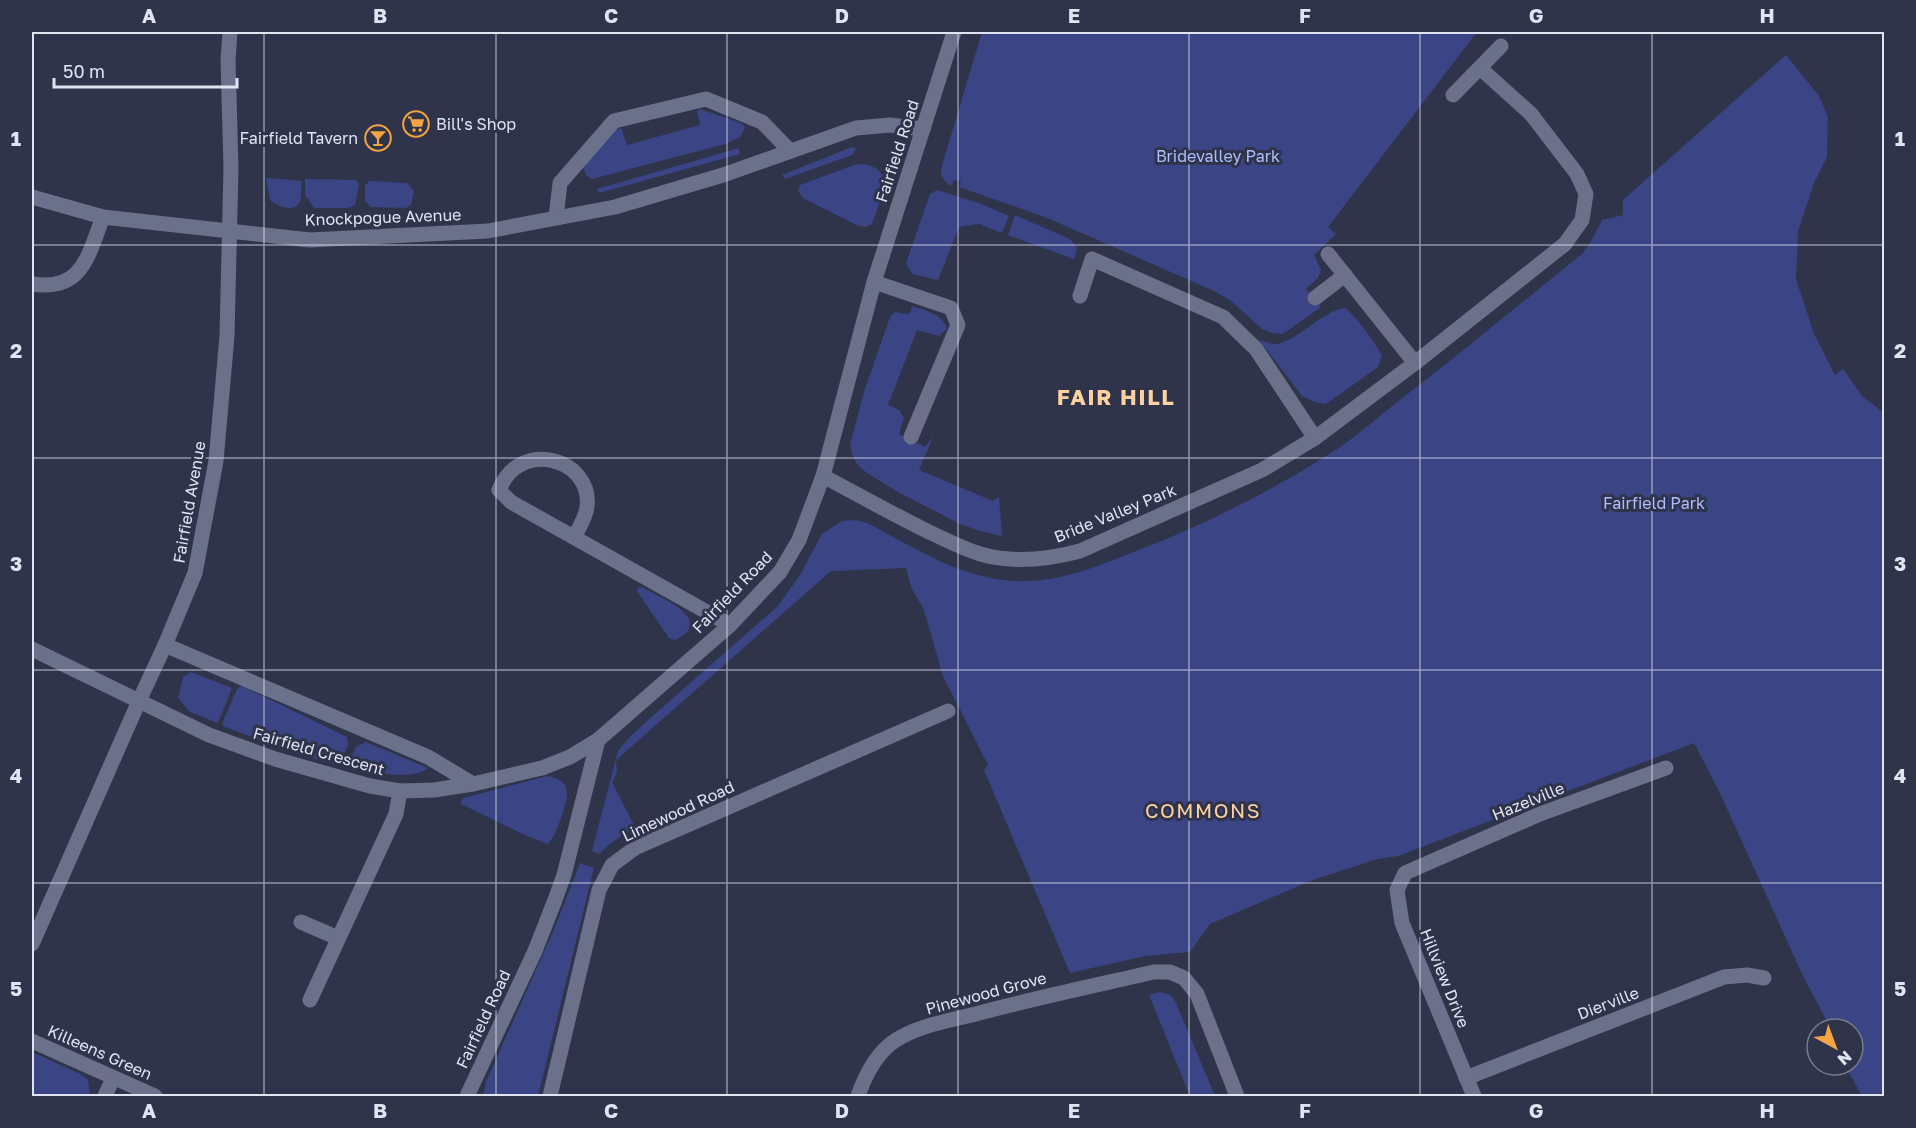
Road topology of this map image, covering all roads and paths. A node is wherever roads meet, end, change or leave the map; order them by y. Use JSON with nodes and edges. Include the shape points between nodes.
{"nodes":[{"id":1,"x":230,"y":32,"type":"edge"},
{"id":2,"x":954,"y":32,"type":"edge"},
{"id":3,"x":1501,"y":46,"type":"dead end"},
{"id":4,"x":1480,"y":68,"type":"junction"},
{"id":5,"x":1453,"y":95,"type":"dead end"},
{"id":6,"x":923,"y":129,"type":"junction"},
{"id":7,"x":790,"y":151,"type":"junction"},
{"id":8,"x":32,"y":197,"type":"edge"},
{"id":9,"x":103,"y":217,"type":"junction"},
{"id":10,"x":556,"y":218,"type":"junction"},
{"id":11,"x":230,"y":231,"type":"junction"},
{"id":12,"x":1328,"y":254,"type":"dead end"},
{"id":13,"x":1345,"y":275,"type":"junction"},
{"id":14,"x":874,"y":282,"type":"junction"},
{"id":15,"x":32,"y":284,"type":"edge"},
{"id":16,"x":1080,"y":296,"type":"dead end"},
{"id":17,"x":1315,"y":297,"type":"dead end"},
{"id":18,"x":1415,"y":363,"type":"junction"},
{"id":19,"x":911,"y":437,"type":"dead end"},
{"id":20,"x":1316,"y":438,"type":"junction"},
{"id":21,"x":823,"y":476,"type":"junction"},
{"id":22,"x":574,"y":537,"type":"junction"},
{"id":23,"x":730,"y":625,"type":"junction"},
{"id":24,"x":165,"y":645,"type":"junction"},
{"id":25,"x":32,"y":649,"type":"edge"},
{"id":26,"x":139,"y":701,"type":"junction"},
{"id":27,"x":948,"y":711,"type":"dead end"},
{"id":28,"x":598,"y":740,"type":"junction"},
{"id":29,"x":1666,"y":768,"type":"dead end"},
{"id":30,"x":473,"y":784,"type":"junction"},
{"id":31,"x":400,"y":791,"type":"junction"},
{"id":32,"x":1405,"y":873,"type":"joint"},
{"id":33,"x":301,"y":922,"type":"dead end"},
{"id":34,"x":338,"y":938,"type":"junction"},
{"id":35,"x":32,"y":944,"type":"edge"},
{"id":36,"x":1764,"y":978,"type":"dead end"},
{"id":37,"x":310,"y":1000,"type":"dead end"},
{"id":38,"x":32,"y":1041,"type":"edge"},
{"id":39,"x":113,"y":1077,"type":"junction"},
{"id":40,"x":1466,"y":1078,"type":"junction"},
{"id":41,"x":105,"y":1096,"type":"edge"},
{"id":42,"x":155,"y":1096,"type":"edge"},
{"id":43,"x":467,"y":1096,"type":"edge"},
{"id":44,"x":550,"y":1096,"type":"edge"},
{"id":45,"x":858,"y":1096,"type":"edge"},
{"id":46,"x":1237,"y":1096,"type":"edge"},
{"id":47,"x":1474,"y":1096,"type":"edge"}],
"edges":[{"from":1,"to":11,"type":"street","name":"Fairfield Avenue"},
{"from":2,"to":6,"type":"street","name":"Fairfield Road"},
{"from":3,"to":4,"type":"street"},
{"from":4,"to":5,"type":"street"},
{"from":4,"to":18,"type":"street","name":"Bride Valley Park","via":[[1531,114],[1577,174],[1586,194],[1582,220],[1565,244]]},
{"from":6,"to":7,"type":"street","name":"Knockpogue Avenue","via":[[890,125],[856,128]]},
{"from":6,"to":14,"type":"street","name":"Fairfield Road"},
{"from":7,"to":10,"type":"street","name":"Knockpogue Avenue","via":[[615,207]]},
{"from":7,"to":10,"type":"street","via":[[762,122],[706,99],[614,121],[560,183]]},
{"from":8,"to":9,"type":"street","name":"Knockpogue Avenue"},
{"from":9,"to":11,"type":"street","name":"Knockpogue Avenue"},
{"from":9,"to":15,"type":"street","via":[[83,268],[64,283]]},
{"from":10,"to":11,"type":"street","name":"Knockpogue Avenue","via":[[488,231],[309,240]]},
{"from":11,"to":24,"type":"street","name":"Fairfield Avenue","via":[[227,336],[216,461],[195,573]]},
{"from":12,"to":13,"type":"street"},
{"from":13,"to":17,"type":"street"},
{"from":13,"to":18,"type":"street"},
{"from":14,"to":19,"type":"street","via":[[951,308],[958,325]]},
{"from":14,"to":21,"type":"street","name":"Fairfield Road"},
{"from":16,"to":20,"type":"street","via":[[1092,259],[1223,317],[1256,349]]},
{"from":18,"to":20,"type":"street","name":"Bride Valley Park"},
{"from":20,"to":21,"type":"street","name":"Bride Valley Park","via":[[1262,470],[1057,558],[986,556],[962,548]]},
{"from":21,"to":23,"type":"street","name":"Fairfield Road","via":[[789,559]]},
{"from":22,"to":22,"type":"street","via":[[512,502],[499,490],[503,479],[531,459],[543,458],[573,471],[584,483],[587,495],[587,508]]},
{"from":22,"to":23,"type":"street"},
{"from":23,"to":28,"type":"street","name":"Fairfield Road"},
{"from":24,"to":26,"type":"street","name":"Fairfield Avenue"},
{"from":24,"to":30,"type":"street","via":[[428,757]]},
{"from":25,"to":26,"type":"street","name":"Fairfield Crescent"},
{"from":26,"to":31,"type":"street","name":"Fairfield Crescent","via":[[209,735],[275,759]]},
{"from":26,"to":35,"type":"street","name":"Fairfield Avenue"},
{"from":27,"to":44,"type":"street","name":"Limewood Road","via":[[635,848],[612,865],[599,890]]},
{"from":28,"to":30,"type":"street","name":"Fairfield Crescent","via":[[545,767]]},
{"from":28,"to":43,"type":"street","name":"Fairfield Road","via":[[555,900]]},
{"from":29,"to":32,"type":"street","name":"Hazelville","via":[[1540,814]]},
{"from":30,"to":31,"type":"street","name":"Fairfield Crescent"},
{"from":31,"to":34,"type":"street","via":[[396,814]]},
{"from":32,"to":40,"type":"street","name":"Hillview Drive","via":[[1396,890],[1402,922]]},
{"from":33,"to":34,"type":"street"},
{"from":34,"to":37,"type":"street"},
{"from":36,"to":40,"type":"street","name":"Dierville","via":[[1724,977]]},
{"from":38,"to":39,"type":"street","name":"Killeens Green"},
{"from":39,"to":41,"type":"street"},
{"from":39,"to":42,"type":"street","name":"Killeens Green"},
{"from":40,"to":47,"type":"street","name":"Hillview Drive"},
{"from":45,"to":46,"type":"street","name":"Pinewood Grove","via":[[876,1061],[894,1041],[911,1032],[1019,1002],[1154,972],[1170,972],[1184,978],[1197,994]]}]}
